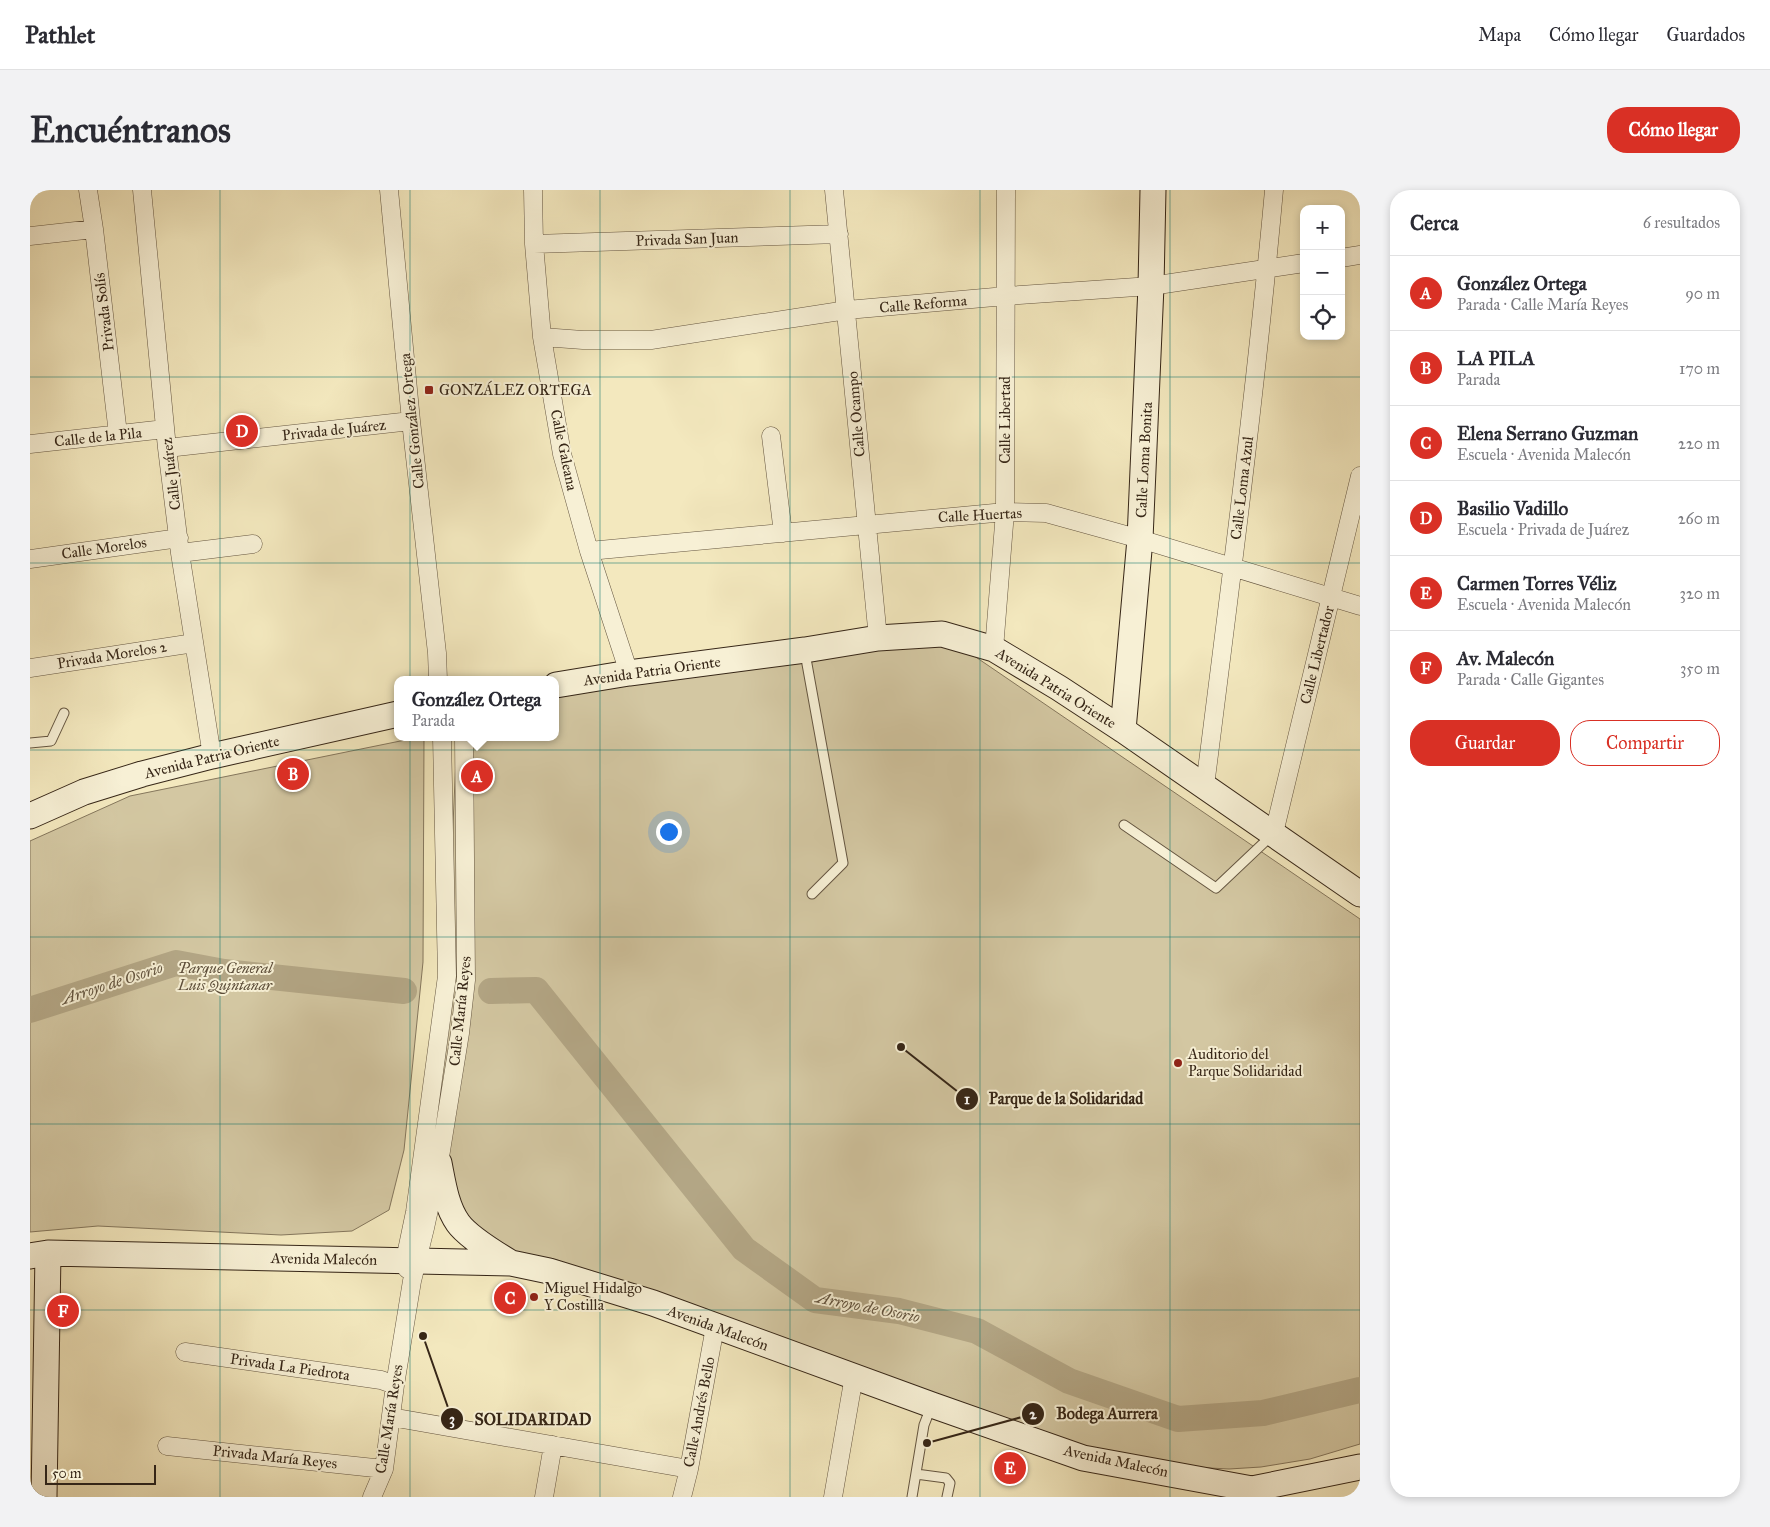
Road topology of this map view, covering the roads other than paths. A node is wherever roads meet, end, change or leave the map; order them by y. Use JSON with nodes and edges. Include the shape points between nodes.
{"nodes":[{"id":1,"x":88,"y":190,"type":"edge"},
{"id":2,"x":142,"y":190,"type":"edge"},
{"id":3,"x":389,"y":190,"type":"edge"},
{"id":4,"x":533,"y":190,"type":"edge"},
{"id":5,"x":834,"y":190,"type":"edge"},
{"id":6,"x":1006,"y":190,"type":"edge"},
{"id":7,"x":1153,"y":190,"type":"edge"},
{"id":8,"x":1274,"y":190,"type":"edge"},
{"id":9,"x":94,"y":229,"type":"junction"},
{"id":10,"x":839,"y":234,"type":"junction"},
{"id":11,"x":30,"y":236,"type":"edge"},
{"id":12,"x":534,"y":244,"type":"junction"},
{"id":13,"x":1360,"y":255,"type":"edge"},
{"id":14,"x":1345,"y":257,"type":"edge"},
{"id":15,"x":1300,"y":264,"type":"edge"},
{"id":16,"x":1267,"y":269,"type":"junction"},
{"id":17,"x":1151,"y":286,"type":"junction"},
{"id":18,"x":1006,"y":296,"type":"junction"},
{"id":19,"x":847,"y":310,"type":"junction"},
{"id":20,"x":542,"y":337,"type":"junction"},
{"id":21,"x":411,"y":421,"type":"junction"},
{"id":22,"x":165,"y":429,"type":"junction"},
{"id":23,"x":118,"y":434,"type":"junction"},
{"id":24,"x":771,"y":436,"type":"dead end"},
{"id":25,"x":30,"y":444,"type":"edge"},
{"id":26,"x":167,"y":448,"type":"junction"},
{"id":27,"x":1360,"y":476,"type":"edge"},
{"id":28,"x":1005,"y":512,"type":"junction"},
{"id":29,"x":866,"y":524,"type":"junction"},
{"id":30,"x":783,"y":533,"type":"junction"},
{"id":31,"x":1140,"y":540,"type":"junction"},
{"id":32,"x":254,"y":544,"type":"dead end"},
{"id":33,"x":179,"y":546,"type":"junction"},
{"id":34,"x":589,"y":552,"type":"junction"},
{"id":35,"x":30,"y":559,"type":"edge"},
{"id":36,"x":1233,"y":567,"type":"junction"},
{"id":37,"x":1331,"y":598,"type":"junction"},
{"id":38,"x":1360,"y":606,"type":"edge"},
{"id":39,"x":878,"y":638,"type":"junction"},
{"id":40,"x":194,"y":643,"type":"junction"},
{"id":41,"x":994,"y":649,"type":"junction"},
{"id":42,"x":804,"y":650,"type":"junction"},
{"id":43,"x":437,"y":652,"type":"junction"},
{"id":44,"x":30,"y":668,"type":"edge"},
{"id":45,"x":629,"y":673,"type":"junction"},
{"id":46,"x":438,"y":676,"type":"edge"},
{"id":47,"x":447,"y":676,"type":"edge"},
{"id":48,"x":559,"y":685,"type":"edge"},
{"id":49,"x":64,"y":713,"type":"dead end"},
{"id":50,"x":394,"y":715,"type":"edge"},
{"id":51,"x":1123,"y":730,"type":"junction"},
{"id":52,"x":442,"y":741,"type":"edge"},
{"id":53,"x":464,"y":741,"type":"edge"},
{"id":54,"x":30,"y":743,"type":"edge"},
{"id":55,"x":212,"y":756,"type":"junction"},
{"id":56,"x":1205,"y":786,"type":"junction"},
{"id":57,"x":30,"y":816,"type":"edge"},
{"id":58,"x":1124,"y":825,"type":"dead end"},
{"id":59,"x":1274,"y":833,"type":"junction"},
{"id":60,"x":812,"y":894,"type":"dead end"},
{"id":61,"x":1360,"y":894,"type":"edge"},
{"id":62,"x":439,"y":1163,"type":"junction"},
{"id":63,"x":39,"y":1255,"type":"edge"},
{"id":64,"x":511,"y":1263,"type":"junction"},
{"id":65,"x":411,"y":1267,"type":"junction"},
{"id":66,"x":715,"y":1327,"type":"junction"},
{"id":67,"x":185,"y":1352,"type":"dead end"},
{"id":68,"x":854,"y":1376,"type":"junction"},
{"id":69,"x":395,"y":1385,"type":"junction"},
{"id":70,"x":932,"y":1405,"type":"junction"},
{"id":71,"x":391,"y":1417,"type":"junction"},
{"id":72,"x":553,"y":1445,"type":"junction"},
{"id":73,"x":167,"y":1446,"type":"dead end"},
{"id":74,"x":1360,"y":1467,"type":"edge"},
{"id":75,"x":384,"y":1469,"type":"junction"},
{"id":76,"x":689,"y":1469,"type":"junction"},
{"id":77,"x":916,"y":1474,"type":"junction"},
{"id":78,"x":1252,"y":1493,"type":"edge"},
{"id":79,"x":44,"y":1497,"type":"edge"},
{"id":80,"x":372,"y":1497,"type":"edge"},
{"id":81,"x":544,"y":1497,"type":"edge"},
{"id":82,"x":682,"y":1497,"type":"edge"},
{"id":83,"x":833,"y":1497,"type":"edge"},
{"id":84,"x":912,"y":1497,"type":"edge"},
{"id":85,"x":947,"y":1497,"type":"edge"}],
"edges":[{"from":1,"to":9,"type":"street","name":"Privada Solís"},
{"from":2,"to":22,"type":"street","name":"Calle Juárez"},
{"from":3,"to":21,"type":"street","name":"Calle González Ortega"},
{"from":4,"to":12,"type":"street","name":"Calle Galeana"},
{"from":5,"to":10,"type":"street","name":"Calle Ocampo"},
{"from":6,"to":18,"type":"street","name":"Calle Libertad"},
{"from":7,"to":17,"type":"street","name":"Calle Loma Bonita"},
{"from":8,"to":16,"type":"street","name":"Calle Loma Azul"},
{"from":9,"to":11,"type":"street"},
{"from":9,"to":23,"type":"street","name":"Privada Solís"},
{"from":10,"to":12,"type":"street","name":"Privada San Juan"},
{"from":10,"to":19,"type":"street","name":"Calle Ocampo"},
{"from":12,"to":20,"type":"street","name":"Calle Galeana"},
{"from":13,"to":14,"type":"street"},
{"from":15,"to":16,"type":"street","name":"Calle Reforma"},
{"from":16,"to":17,"type":"street","name":"Calle Reforma"},
{"from":16,"to":36,"type":"street","name":"Calle Loma Azul"},
{"from":17,"to":18,"type":"street","name":"Calle Reforma"},
{"from":17,"to":31,"type":"street","name":"Calle Loma Bonita"},
{"from":18,"to":19,"type":"street","name":"Calle Reforma"},
{"from":18,"to":28,"type":"street","name":"Calle Libertad"},
{"from":19,"to":20,"type":"street","name":"Calle Reforma","via":[[651,340]]},
{"from":19,"to":29,"type":"street","name":"Calle Ocampo"},
{"from":20,"to":34,"type":"street","name":"Calle Galeana","via":[[562,454]]},
{"from":21,"to":26,"type":"street","name":"Privada de Juárez"},
{"from":21,"to":43,"type":"street","name":"Calle González Ortega"},
{"from":22,"to":23,"type":"street","name":"Calle de la Pila"},
{"from":22,"to":26,"type":"street","name":"Calle Juárez"},
{"from":23,"to":25,"type":"street","name":"Calle de la Pila"},
{"from":24,"to":30,"type":"street"},
{"from":26,"to":33,"type":"street","name":"Calle Juárez"},
{"from":27,"to":37,"type":"street","name":"Calle Libertador"},
{"from":28,"to":29,"type":"street","name":"Calle Huertas"},
{"from":28,"to":31,"type":"street","name":"Calle Huertas","via":[[1046,513]]},
{"from":28,"to":41,"type":"street","name":"Calle Libertad"},
{"from":29,"to":30,"type":"street","name":"Calle Huertas"},
{"from":29,"to":39,"type":"street","name":"Calle Ocampo"},
{"from":30,"to":34,"type":"street","name":"Calle Huertas"},
{"from":31,"to":36,"type":"street","name":"Calle Huertas"},
{"from":31,"to":51,"type":"street","name":"Calle Loma Bonita"},
{"from":32,"to":33,"type":"street","name":"Calle Morelos"},
{"from":33,"to":35,"type":"street","name":"Calle Morelos"},
{"from":33,"to":40,"type":"street","name":"Calle Juárez"},
{"from":34,"to":45,"type":"street","name":"Calle Galeana"},
{"from":36,"to":37,"type":"street","name":"Calle Huertas"},
{"from":36,"to":56,"type":"street","name":"Calle Loma Azul"},
{"from":37,"to":38,"type":"street","name":"Calle Huertas"},
{"from":37,"to":59,"type":"street","name":"Calle Libertador"},
{"from":39,"to":41,"type":"street","name":"Avenida Patria Oriente","via":[[942,634]]},
{"from":39,"to":42,"type":"street","name":"Avenida Patria Oriente"},
{"from":40,"to":44,"type":"street","name":"Privada Morelos 2"},
{"from":40,"to":55,"type":"street","name":"Calle Juárez"},
{"from":41,"to":51,"type":"street","name":"Avenida Patria Oriente"},
{"from":42,"to":45,"type":"street","name":"Avenida Patria Oriente"},
{"from":42,"to":60,"type":"lane","via":[[843,862]]},
{"from":43,"to":46,"type":"street","name":"Calle González Ortega"},
{"from":43,"to":47,"type":"street","name":"Calle González Ortega"},
{"from":45,"to":48,"type":"street","name":"Avenida Patria Oriente"},
{"from":49,"to":54,"type":"lane","via":[[51,741]]},
{"from":50,"to":55,"type":"street","name":"Avenida Patria Oriente"},
{"from":51,"to":56,"type":"street","name":"Avenida Patria Oriente"},
{"from":52,"to":65,"type":"street","name":"Calle María Reyes","via":[[446,976],[415,1212]]},
{"from":53,"to":62,"type":"street","name":"Calle María Reyes","via":[[466,980]]},
{"from":55,"to":57,"type":"street","name":"Avenida Patria Oriente","via":[[84,792]]},
{"from":56,"to":59,"type":"street","name":"Avenida Patria Oriente"},
{"from":58,"to":59,"type":"lane","via":[[1216,888]]},
{"from":59,"to":61,"type":"street","name":"Avenida Patria Oriente"},
{"from":62,"to":64,"type":"street","via":[[448,1202],[458,1224],[483,1246]]},
{"from":62,"to":65,"type":"street","name":"Calle María Reyes","via":[[426,1228]]},
{"from":63,"to":65,"type":"street","name":"Avenida Malecón"},
{"from":63,"to":79,"type":"street"},
{"from":64,"to":65,"type":"street","name":"Avenida Malecón"},
{"from":64,"to":66,"type":"street","name":"Avenida Malecón","via":[[549,1271]]},
{"from":65,"to":69,"type":"street","name":"Calle María Reyes"},
{"from":66,"to":68,"type":"street","name":"Avenida Malecón"},
{"from":66,"to":76,"type":"street","name":"Calle Andrés Bello"},
{"from":67,"to":69,"type":"street","name":"Privada La Piedrota","via":[[382,1380]]},
{"from":68,"to":70,"type":"street","name":"Avenida Malecón"},
{"from":68,"to":83,"type":"street"},
{"from":69,"to":71,"type":"street","name":"Calle María Reyes"},
{"from":70,"to":77,"type":"lane","via":[[924,1425]]},
{"from":70,"to":78,"type":"street","name":"Avenida Malecón","via":[[1083,1458]]},
{"from":71,"to":72,"type":"street"},
{"from":71,"to":75,"type":"street","name":"Calle María Reyes"},
{"from":72,"to":76,"type":"street"},
{"from":72,"to":81,"type":"street"},
{"from":73,"to":75,"type":"street","name":"Privada María Reyes"},
{"from":74,"to":78,"type":"street","name":"Avenida Malecón"},
{"from":75,"to":80,"type":"street","name":"Calle María Reyes"},
{"from":76,"to":82,"type":"street","name":"Calle Andrés Bello"},
{"from":77,"to":84,"type":"lane"},
{"from":77,"to":85,"type":"lane","via":[[946,1478],[950,1483]]}]}
